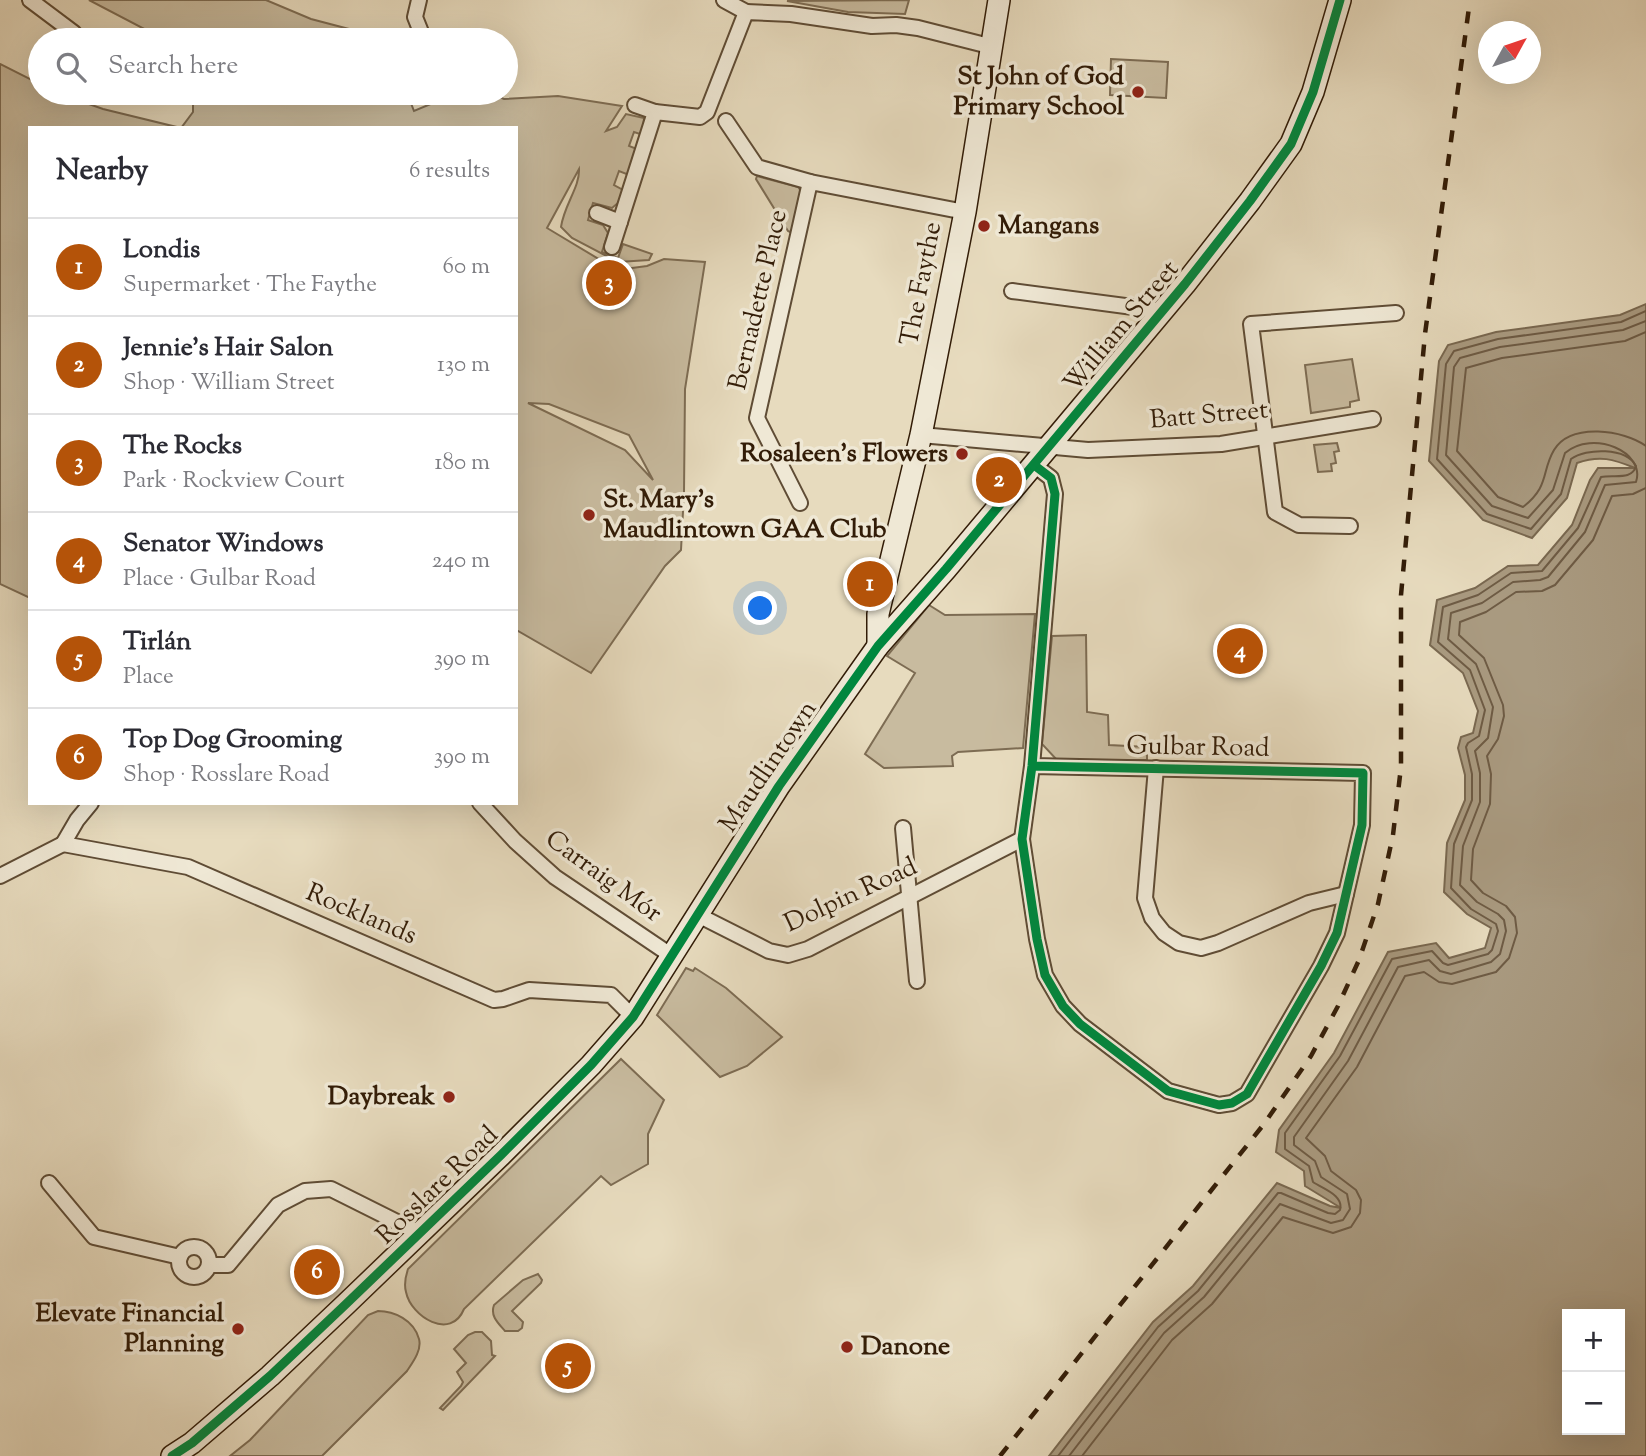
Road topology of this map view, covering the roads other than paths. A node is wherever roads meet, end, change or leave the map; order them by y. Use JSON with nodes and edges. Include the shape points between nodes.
{"nodes":[{"id":1,"x":30,"y":0,"type":"edge"},
{"id":2,"x":419,"y":0,"type":"edge"},
{"id":3,"x":724,"y":0,"type":"edge"},
{"id":4,"x":999,"y":0,"type":"edge"},
{"id":5,"x":1340,"y":0,"type":"edge"},
{"id":6,"x":746,"y":12,"type":"junction"},
{"id":7,"x":67,"y":28,"type":"edge"},
{"id":8,"x":419,"y":28,"type":"edge"},
{"id":9,"x":993,"y":47,"type":"junction"},
{"id":10,"x":635,"y":105,"type":"dead end"},
{"id":11,"x":655,"y":112,"type":"junction"},
{"id":12,"x":726,"y":121,"type":"dead end"},
{"id":13,"x":810,"y":182,"type":"junction"},
{"id":14,"x":965,"y":212,"type":"junction"},
{"id":15,"x":597,"y":213,"type":"dead end"},
{"id":16,"x":620,"y":222,"type":"junction"},
{"id":17,"x":612,"y":247,"type":"dead end"},
{"id":18,"x":1012,"y":291,"type":"dead end"},
{"id":19,"x":1163,"y":311,"type":"junction"},
{"id":20,"x":1396,"y":313,"type":"dead end"},
{"id":21,"x":1373,"y":419,"type":"dead end"},
{"id":22,"x":921,"y":435,"type":"junction"},
{"id":23,"x":1265,"y":437,"type":"junction"},
{"id":24,"x":1049,"y":446,"type":"junction"},
{"id":25,"x":1034,"y":465,"type":"junction"},
{"id":26,"x":800,"y":503,"type":"dead end"},
{"id":27,"x":1350,"y":526,"type":"dead end"},
{"id":28,"x":887,"y":576,"type":"junction"},
{"id":29,"x":913,"y":606,"type":"junction"},
{"id":30,"x":878,"y":646,"type":"junction"},
{"id":31,"x":1032,"y":766,"type":"junction"},
{"id":32,"x":1156,"y":768,"type":"junction"},
{"id":33,"x":90,"y":805,"type":"edge"},
{"id":34,"x":482,"y":805,"type":"edge"},
{"id":35,"x":903,"y":828,"type":"dead end"},
{"id":36,"x":1023,"y":839,"type":"junction"},
{"id":37,"x":63,"y":845,"type":"junction"},
{"id":38,"x":0,"y":876,"type":"edge"},
{"id":39,"x":1346,"y":894,"type":"junction"},
{"id":40,"x":910,"y":896,"type":"junction"},
{"id":41,"x":698,"y":915,"type":"junction"},
{"id":42,"x":672,"y":956,"type":"junction"},
{"id":43,"x":918,"y":981,"type":"dead end"},
{"id":44,"x":633,"y":1017,"type":"junction"},
{"id":45,"x":50,"y":1183,"type":"dead end"},
{"id":46,"x":419,"y":1233,"type":"junction"},
{"id":47,"x":180,"y":1257,"type":"junction"},
{"id":48,"x":209,"y":1265,"type":"junction"},
{"id":49,"x":172,"y":1456,"type":"edge"}],
"edges":[{"from":1,"to":7,"type":"street"},
{"from":2,"to":8,"type":"street","via":[[415,17]]},
{"from":3,"to":6,"type":"street"},
{"from":4,"to":9,"type":"main road","name":"The Faythe"},
{"from":5,"to":19,"type":"main road","name":"William Street","via":[[1291,144]]},
{"from":6,"to":9,"type":"street","via":[[918,28]]},
{"from":6,"to":11,"type":"street","via":[[707,112],[700,117]]},
{"from":9,"to":14,"type":"main road","name":"The Faythe"},
{"from":10,"to":11,"type":"street"},
{"from":11,"to":16,"type":"street"},
{"from":12,"to":13,"type":"street","name":"Bernadette Place","via":[[757,167]]},
{"from":13,"to":14,"type":"street","name":"Bernadette Place"},
{"from":13,"to":26,"type":"street","name":"Bernadette Place","via":[[757,418]]},
{"from":14,"to":22,"type":"main road","name":"The Faythe"},
{"from":15,"to":16,"type":"street"},
{"from":16,"to":17,"type":"street"},
{"from":18,"to":19,"type":"street"},
{"from":19,"to":24,"type":"main road","name":"William Street"},
{"from":20,"to":23,"type":"street","via":[[1251,324]]},
{"from":21,"to":23,"type":"street","name":"Batt Street"},
{"from":22,"to":24,"type":"street","name":"Batt Street"},
{"from":22,"to":28,"type":"main road","name":"The Faythe"},
{"from":23,"to":24,"type":"street","name":"Batt Street","via":[[1222,444],[1113,449]]},
{"from":23,"to":27,"type":"street","via":[[1275,512],[1300,524]]},
{"from":24,"to":25,"type":"main road","name":"William Street"},
{"from":25,"to":29,"type":"main road","name":"William Street"},
{"from":25,"to":31,"type":"street","via":[[1051,478],[1055,494]]},
{"from":28,"to":29,"type":"main road","via":[[898,595]]},
{"from":28,"to":30,"type":"main road","name":"The Faythe","via":[[878,614]]},
{"from":29,"to":30,"type":"main road","name":"William Street"},
{"from":30,"to":41,"type":"main road","name":"Maudlintown","via":[[779,786]]},
{"from":31,"to":32,"type":"street","name":"Gulbar Road"},
{"from":31,"to":36,"type":"street"},
{"from":32,"to":39,"type":"street","name":"Gulbar Road","via":[[1363,773],[1362,825]]},
{"from":32,"to":39,"type":"street","via":[[1145,898],[1152,918],[1179,943],[1201,948],[1309,903]]},
{"from":33,"to":37,"type":"street"},
{"from":34,"to":42,"type":"street","name":"Carraig Mór","via":[[555,877]]},
{"from":35,"to":40,"type":"street"},
{"from":36,"to":39,"type":"street","via":[[1045,975],[1063,1006],[1168,1091],[1219,1105],[1247,1094],[1321,966],[1337,933]]},
{"from":36,"to":40,"type":"street","name":"Dolpin Road"},
{"from":37,"to":38,"type":"street"},
{"from":37,"to":44,"type":"street","name":"Rocklands","via":[[188,867],[494,1000],[529,990],[611,995]]},
{"from":40,"to":41,"type":"street","name":"Dolpin Road","via":[[788,955],[769,951]]},
{"from":40,"to":43,"type":"street"},
{"from":41,"to":42,"type":"main road","name":"Rosslare Road"},
{"from":42,"to":44,"type":"main road","name":"Rosslare Road"},
{"from":44,"to":46,"type":"main road","name":"Rosslare Road","via":[[591,1065]]},
{"from":45,"to":47,"type":"street","via":[[94,1237]]},
{"from":46,"to":48,"type":"street","via":[[331,1189],[305,1191],[278,1205],[228,1265]]},
{"from":46,"to":49,"type":"main road","name":"Rosslare Road","via":[[270,1376]]},
{"from":47,"to":48,"type":"street","via":[[196,1247],[208,1255]]},
{"from":47,"to":48,"type":"street","via":[[180,1267],[191,1276],[200,1276]]}]}
